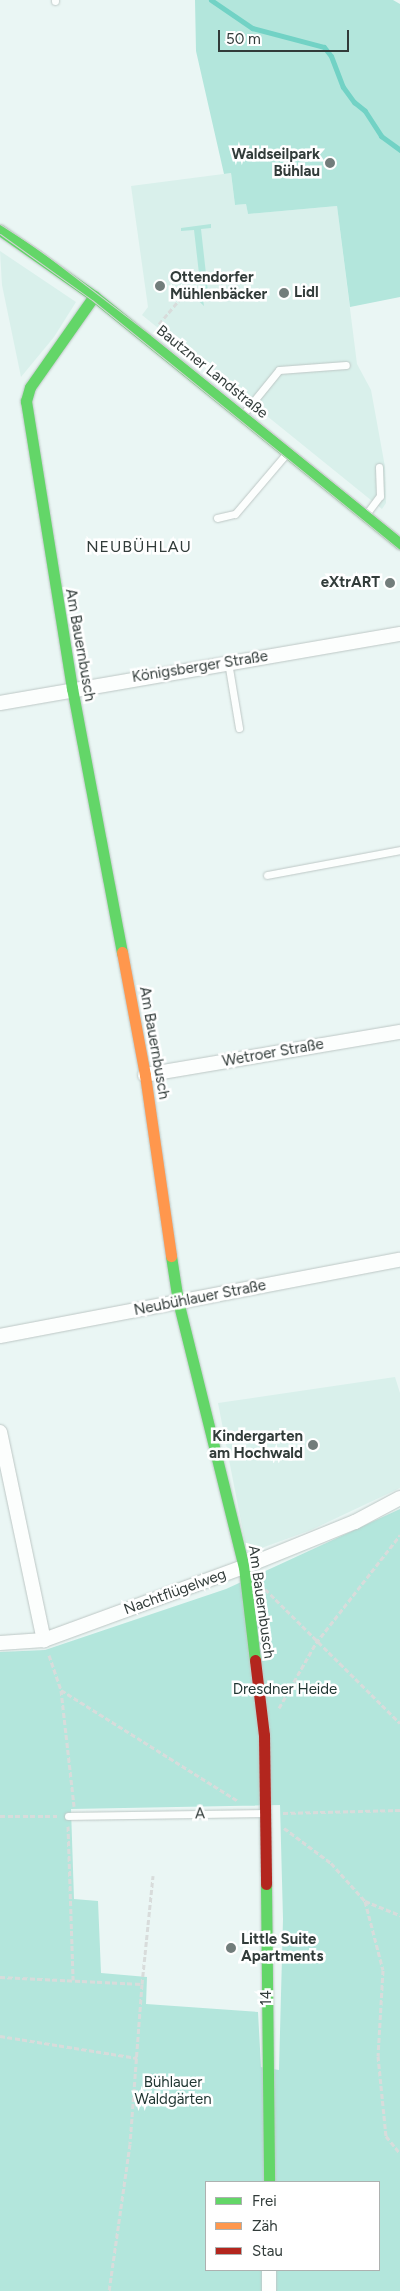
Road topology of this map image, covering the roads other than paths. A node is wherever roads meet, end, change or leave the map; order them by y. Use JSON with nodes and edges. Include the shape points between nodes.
{"nodes":[{"id":1,"x":0,"y":230,"type":"edge"},
{"id":2,"x":94,"y":296,"type":"junction"},
{"id":3,"x":346,"y":365,"type":"dead end"},
{"id":4,"x":242,"y":415,"type":"junction"},
{"id":5,"x":287,"y":452,"type":"junction"},
{"id":6,"x":378,"y":467,"type":"dead end"},
{"id":7,"x":365,"y":515,"type":"junction"},
{"id":8,"x":217,"y":518,"type":"dead end"},
{"id":9,"x":400,"y":544,"type":"edge"},
{"id":10,"x":400,"y":634,"type":"edge"},
{"id":11,"x":228,"y":662,"type":"junction"},
{"id":12,"x":72,"y":688,"type":"junction"},
{"id":13,"x":0,"y":703,"type":"edge"},
{"id":14,"x":239,"y":728,"type":"dead end"},
{"id":15,"x":400,"y":850,"type":"edge"},
{"id":16,"x":267,"y":875,"type":"dead end"},
{"id":17,"x":400,"y":1032,"type":"edge"},
{"id":18,"x":146,"y":1075,"type":"junction"},
{"id":19,"x":400,"y":1260,"type":"edge"},
{"id":20,"x":178,"y":1301,"type":"junction"},
{"id":21,"x":0,"y":1336,"type":"edge"},
{"id":22,"x":0,"y":1432,"type":"edge"},
{"id":23,"x":400,"y":1498,"type":"edge"},
{"id":24,"x":244,"y":1567,"type":"junction"},
{"id":25,"x":44,"y":1640,"type":"junction"},
{"id":26,"x":0,"y":1643,"type":"edge"},
{"id":27,"x":266,"y":1814,"type":"junction"},
{"id":28,"x":71,"y":1816,"type":"road end"},
{"id":29,"x":269,"y":2181,"type":"edge"},
{"id":30,"x":269,"y":2271,"type":"edge"},
{"id":31,"x":269,"y":2291,"type":"edge"}],
"edges":[{"from":1,"to":2,"type":"street","name":"Bautzner Landstraße"},
{"from":2,"to":4,"type":"street","name":"Bautzner Landstraße"},
{"from":2,"to":12,"type":"street","name":"Am Bauernbusch","via":[[30,387],[26,401]]},
{"from":3,"to":4,"type":"lane","via":[[279,370]]},
{"from":4,"to":5,"type":"street","name":"Bautzner Landstraße"},
{"from":5,"to":7,"type":"street","name":"Bautzner Landstraße"},
{"from":5,"to":8,"type":"lane","via":[[235,514]]},
{"from":6,"to":7,"type":"lane","via":[[380,496]]},
{"from":7,"to":9,"type":"street","name":"Bautzner Landstraße"},
{"from":10,"to":11,"type":"street","name":"Königsberger Straße"},
{"from":11,"to":12,"type":"street","name":"Königsberger Straße"},
{"from":11,"to":14,"type":"lane"},
{"from":12,"to":13,"type":"street","name":"Königsberger Straße"},
{"from":12,"to":18,"type":"street","name":"Am Bauernbusch"},
{"from":15,"to":16,"type":"lane"},
{"from":17,"to":18,"type":"street","name":"Wetroer Straße"},
{"from":18,"to":20,"type":"street","name":"Am Bauernbusch"},
{"from":19,"to":20,"type":"street","name":"Neubühlauer Straße"},
{"from":20,"to":21,"type":"street","name":"Neubühlauer Straße"},
{"from":20,"to":24,"type":"street","name":"Am Bauernbusch"},
{"from":22,"to":25,"type":"street"},
{"from":23,"to":24,"type":"street","name":"Nachtflügelweg","via":[[356,1522]]},
{"from":24,"to":25,"type":"street","name":"Nachtflügelweg"},
{"from":24,"to":27,"type":"street","name":"Am Bauernbusch","via":[[264,1735]]},
{"from":25,"to":26,"type":"street","name":"Nachtflügelweg"},
{"from":27,"to":28,"type":"lane","name":"A"},
{"from":27,"to":29,"type":"street","name":"14"},
{"from":30,"to":31,"type":"street"}]}
